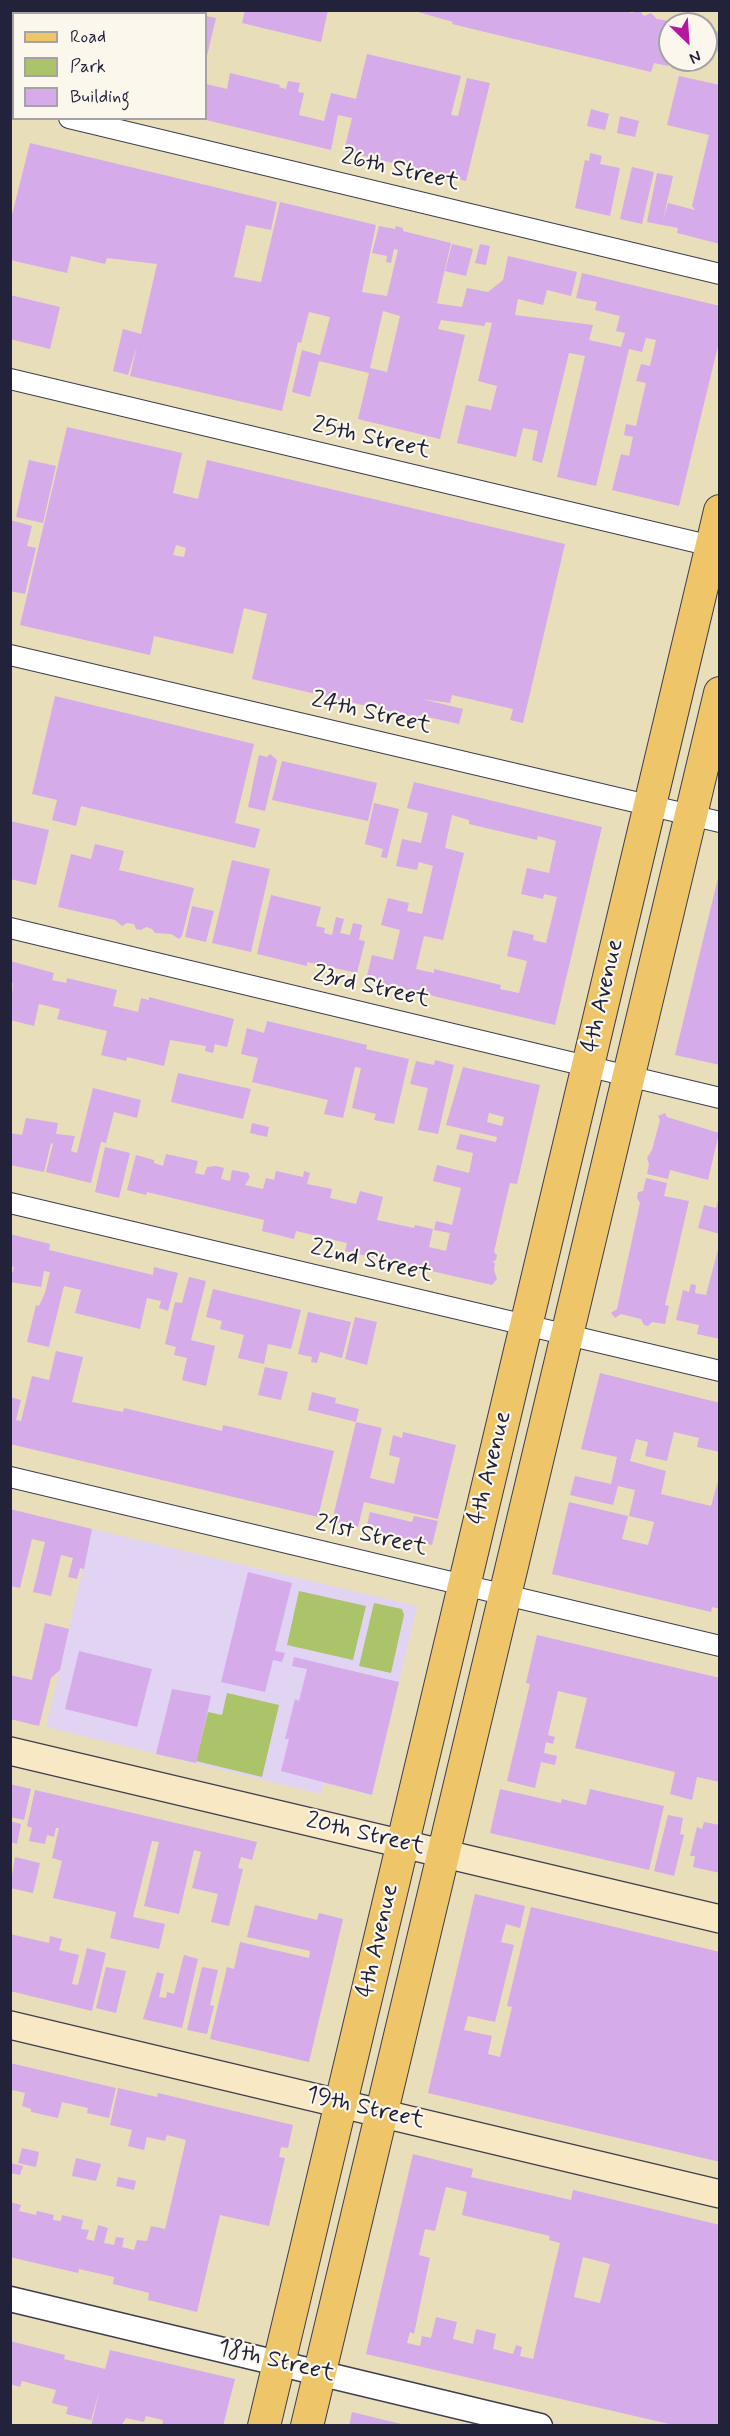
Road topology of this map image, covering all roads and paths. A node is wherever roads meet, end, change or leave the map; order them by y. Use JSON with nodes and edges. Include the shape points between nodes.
{"nodes":[{"id":1,"x":77,"y":120,"type":"edge"},
{"id":2,"x":720,"y":274,"type":"edge"},
{"id":3,"x":10,"y":379,"type":"edge"},
{"id":4,"x":720,"y":511,"type":"edge"},
{"id":5,"x":715,"y":547,"type":"edge"},
{"id":6,"x":10,"y":655,"type":"edge"},
{"id":7,"x":720,"y":693,"type":"edge"},
{"id":8,"x":649,"y":806,"type":"junction"},
{"id":9,"x":705,"y":819,"type":"edge"},
{"id":10,"x":10,"y":928,"type":"edge"},
{"id":11,"x":587,"y":1066,"type":"junction"},
{"id":12,"x":628,"y":1076,"type":"junction"},
{"id":13,"x":720,"y":1098,"type":"edge"},
{"id":14,"x":10,"y":1203,"type":"edge"},
{"id":15,"x":526,"y":1325,"type":"junction"},
{"id":16,"x":567,"y":1335,"type":"junction"},
{"id":17,"x":720,"y":1371,"type":"edge"},
{"id":18,"x":10,"y":1477,"type":"edge"},
{"id":19,"x":463,"y":1586,"type":"junction"},
{"id":20,"x":505,"y":1596,"type":"junction"},
{"id":21,"x":720,"y":1646,"type":"edge"},
{"id":22,"x":10,"y":1751,"type":"edge"},
{"id":23,"x":402,"y":1844,"type":"junction"},
{"id":24,"x":444,"y":1853,"type":"junction"},
{"id":25,"x":720,"y":1919,"type":"edge"},
{"id":26,"x":10,"y":2025,"type":"edge"},
{"id":27,"x":340,"y":2104,"type":"junction"},
{"id":28,"x":382,"y":2113,"type":"junction"},
{"id":29,"x":720,"y":2194,"type":"edge"},
{"id":30,"x":10,"y":2299,"type":"edge"},
{"id":31,"x":279,"y":2363,"type":"junction"},
{"id":32,"x":320,"y":2373,"type":"junction"},
{"id":33,"x":264,"y":2426,"type":"edge"},
{"id":34,"x":307,"y":2426,"type":"edge"},
{"id":35,"x":540,"y":2426,"type":"edge"}],
"edges":[{"from":1,"to":2,"type":"street","name":"26th Street"},
{"from":3,"to":5,"type":"street","name":"25th Street"},
{"from":4,"to":5,"type":"main road","name":"4th Avenue"},
{"from":5,"to":8,"type":"main road","name":"4th Avenue"},
{"from":6,"to":8,"type":"street","name":"24th Street"},
{"from":7,"to":9,"type":"main road","name":"4th Avenue"},
{"from":8,"to":9,"type":"street","name":"24th Street"},
{"from":8,"to":11,"type":"main road","name":"4th Avenue"},
{"from":9,"to":12,"type":"main road","name":"4th Avenue"},
{"from":10,"to":11,"type":"street","name":"23rd Street"},
{"from":11,"to":12,"type":"street","name":"23rd Street"},
{"from":11,"to":15,"type":"main road","name":"4th Avenue"},
{"from":12,"to":13,"type":"street","name":"23rd Street"},
{"from":12,"to":16,"type":"main road","name":"4th Avenue"},
{"from":14,"to":15,"type":"street","name":"22nd Street"},
{"from":15,"to":16,"type":"street","name":"22nd Street"},
{"from":15,"to":19,"type":"main road","name":"4th Avenue"},
{"from":16,"to":17,"type":"street","name":"22nd Street"},
{"from":16,"to":20,"type":"main road","name":"4th Avenue"},
{"from":18,"to":19,"type":"street","name":"21st Street"},
{"from":19,"to":20,"type":"street","name":"21st Street"},
{"from":19,"to":23,"type":"main road","name":"4th Avenue"},
{"from":20,"to":21,"type":"street","name":"21st Street"},
{"from":20,"to":24,"type":"main road","name":"4th Avenue"},
{"from":22,"to":23,"type":"main road","name":"20th Street"},
{"from":23,"to":24,"type":"main road","name":"20th Street"},
{"from":23,"to":27,"type":"main road","name":"4th Avenue"},
{"from":24,"to":25,"type":"main road","name":"20th Street"},
{"from":24,"to":28,"type":"main road","name":"4th Avenue"},
{"from":26,"to":27,"type":"main road","name":"19th Street"},
{"from":27,"to":28,"type":"main road","name":"19th Street"},
{"from":27,"to":31,"type":"main road","name":"4th Avenue"},
{"from":28,"to":29,"type":"main road","name":"19th Street"},
{"from":28,"to":32,"type":"main road","name":"4th Avenue"},
{"from":30,"to":31,"type":"street","name":"18th Street"},
{"from":31,"to":32,"type":"street","name":"18th Street"},
{"from":31,"to":33,"type":"main road","name":"4th Avenue"},
{"from":32,"to":34,"type":"main road","name":"4th Avenue"},
{"from":32,"to":35,"type":"street","name":"18th Street"}]}
